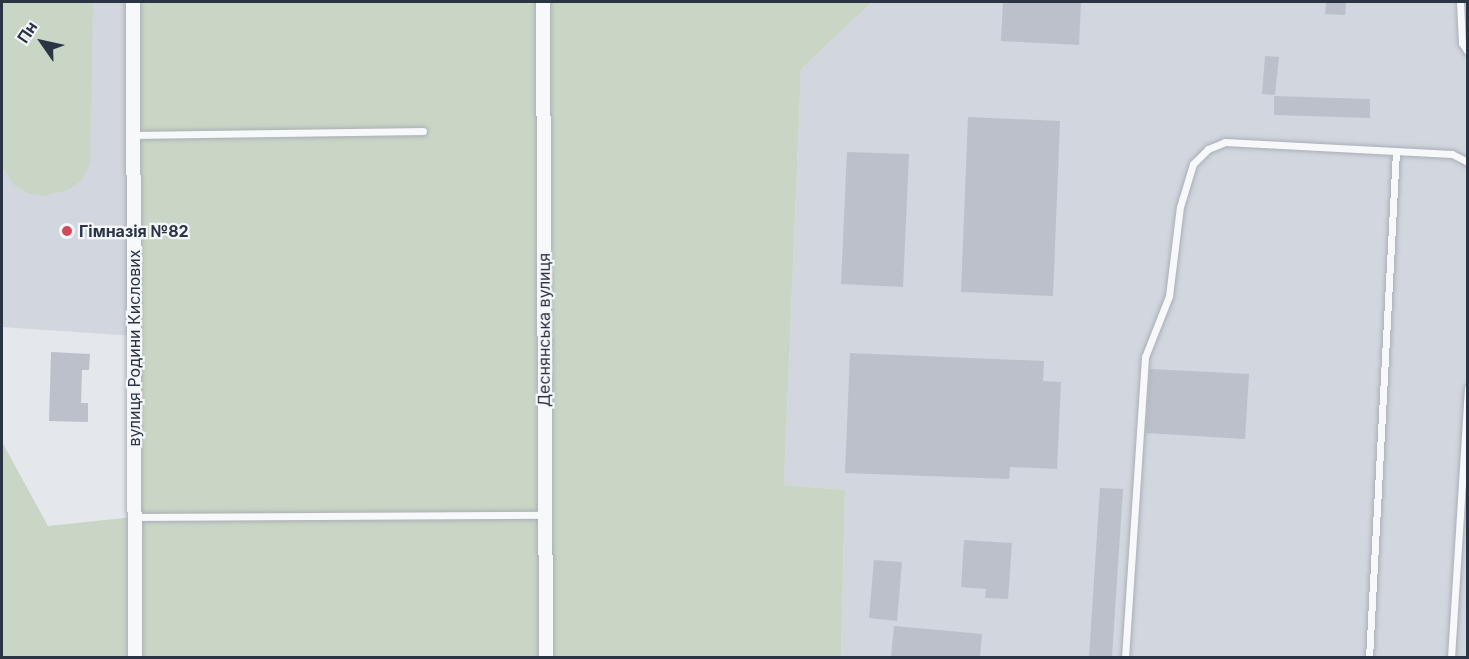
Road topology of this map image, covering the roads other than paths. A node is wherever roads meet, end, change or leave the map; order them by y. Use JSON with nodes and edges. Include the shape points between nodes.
{"nodes":[{"id":1,"x":133,"y":2,"type":"edge"},
{"id":2,"x":543,"y":2,"type":"edge"},
{"id":3,"x":1460,"y":2,"type":"edge"},
{"id":4,"x":1467,"y":52,"type":"edge"},
{"id":5,"x":423,"y":131,"type":"dead end"},
{"id":6,"x":133,"y":135,"type":"junction"},
{"id":7,"x":1396,"y":151,"type":"junction"},
{"id":8,"x":1467,"y":162,"type":"edge"},
{"id":9,"x":1467,"y":389,"type":"edge"},
{"id":10,"x":544,"y":515,"type":"junction"},
{"id":11,"x":134,"y":517,"type":"junction"},
{"id":12,"x":135,"y":657,"type":"edge"},
{"id":13,"x":546,"y":657,"type":"edge"},
{"id":14,"x":1125,"y":657,"type":"edge"},
{"id":15,"x":1369,"y":657,"type":"edge"},
{"id":16,"x":1451,"y":657,"type":"edge"}],
"edges":[{"from":1,"to":6,"type":"street","name":"вулиця Родини Кислових"},
{"from":2,"to":10,"type":"street","name":"Деснянська вулиця"},
{"from":3,"to":4,"type":"lane","via":[[1462,43]]},
{"from":5,"to":6,"type":"lane"},
{"from":6,"to":11,"type":"street","name":"вулиця Родини Кислових"},
{"from":7,"to":8,"type":"lane","via":[[1452,154]]},
{"from":7,"to":14,"type":"lane","via":[[1225,142],[1208,149],[1193,165],[1180,207],[1169,296],[1145,357]]},
{"from":7,"to":15,"type":"lane"},
{"from":9,"to":16,"type":"lane"},
{"from":10,"to":11,"type":"lane"},
{"from":10,"to":13,"type":"street","name":"Деснянська вулиця"},
{"from":11,"to":12,"type":"street","name":"вулиця Родини Кислових"}]}
